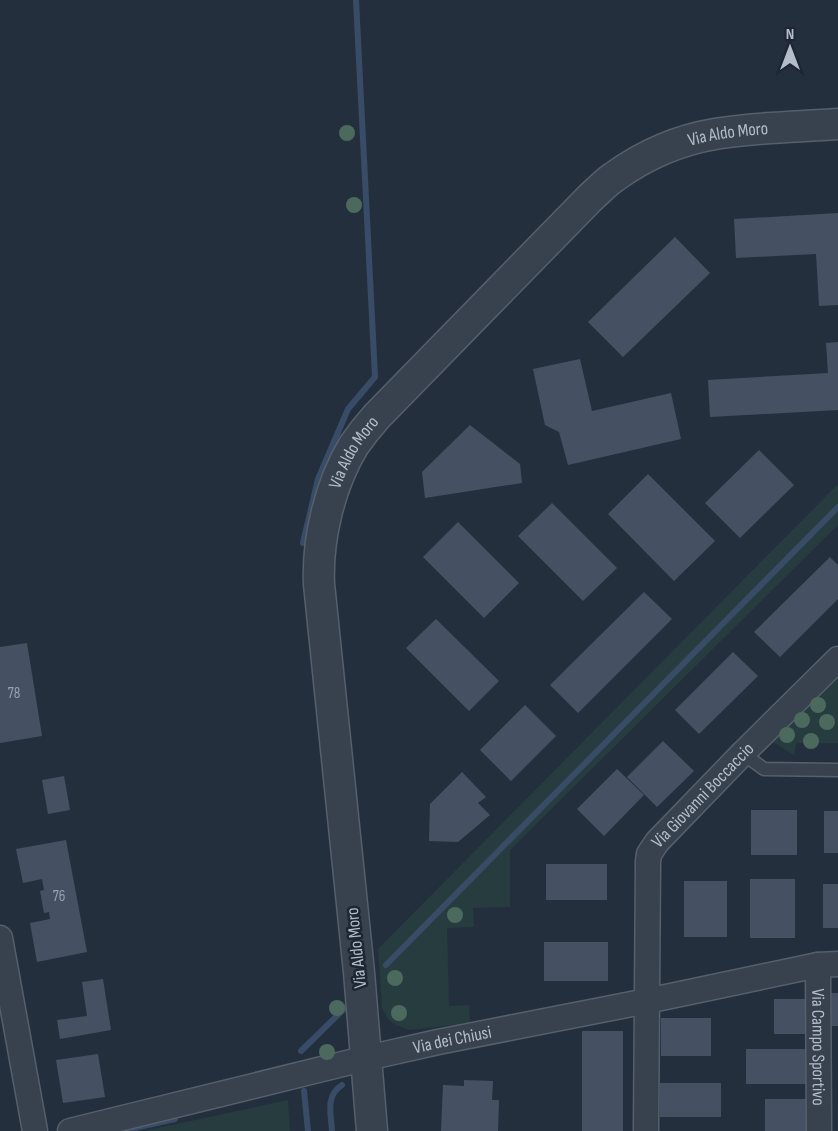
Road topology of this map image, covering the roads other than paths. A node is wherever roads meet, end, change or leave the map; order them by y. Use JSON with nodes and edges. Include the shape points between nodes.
{"nodes":[{"id":1,"x":838,"y":124,"type":"edge"},
{"id":2,"x":838,"y":659,"type":"edge"},
{"id":3,"x":744,"y":752,"type":"junction"},
{"id":4,"x":838,"y":770,"type":"edge"},
{"id":5,"x":0,"y":938,"type":"edge"},
{"id":6,"x":828,"y":965,"type":"edge"},
{"id":7,"x":647,"y":1001,"type":"junction"},
{"id":8,"x":367,"y":1058,"type":"junction"},
{"id":9,"x":35,"y":1131,"type":"edge"},
{"id":10,"x":70,"y":1131,"type":"edge"},
{"id":11,"x":372,"y":1131,"type":"edge"},
{"id":12,"x":646,"y":1131,"type":"edge"},
{"id":13,"x":819,"y":1131,"type":"edge"}],
"edges":[{"from":1,"to":8,"type":"street","name":"Via Aldo Moro","via":[[706,136],[658,152],[615,176],[385,407],[350,452],[322,531],[318,573]]},
{"from":2,"to":3,"type":"street","name":"Via Giovanni Boccaccio"},
{"from":3,"to":4,"type":"lane","via":[[764,769]]},
{"from":3,"to":7,"type":"street","name":"Via Giovanni Boccaccio","via":[[649,854]]},
{"from":5,"to":9,"type":"street"},
{"from":6,"to":7,"type":"street","name":"Via dei Chiusi"},
{"from":6,"to":13,"type":"street","name":"Via Campo Sportivo"},
{"from":7,"to":8,"type":"street","name":"Via dei Chiusi"},
{"from":7,"to":12,"type":"street","name":"Via Giovanni Boccaccio"},
{"from":8,"to":10,"type":"street","name":"Via dei Chiusi"},
{"from":8,"to":11,"type":"street","name":"Via Aldo Moro"}]}
